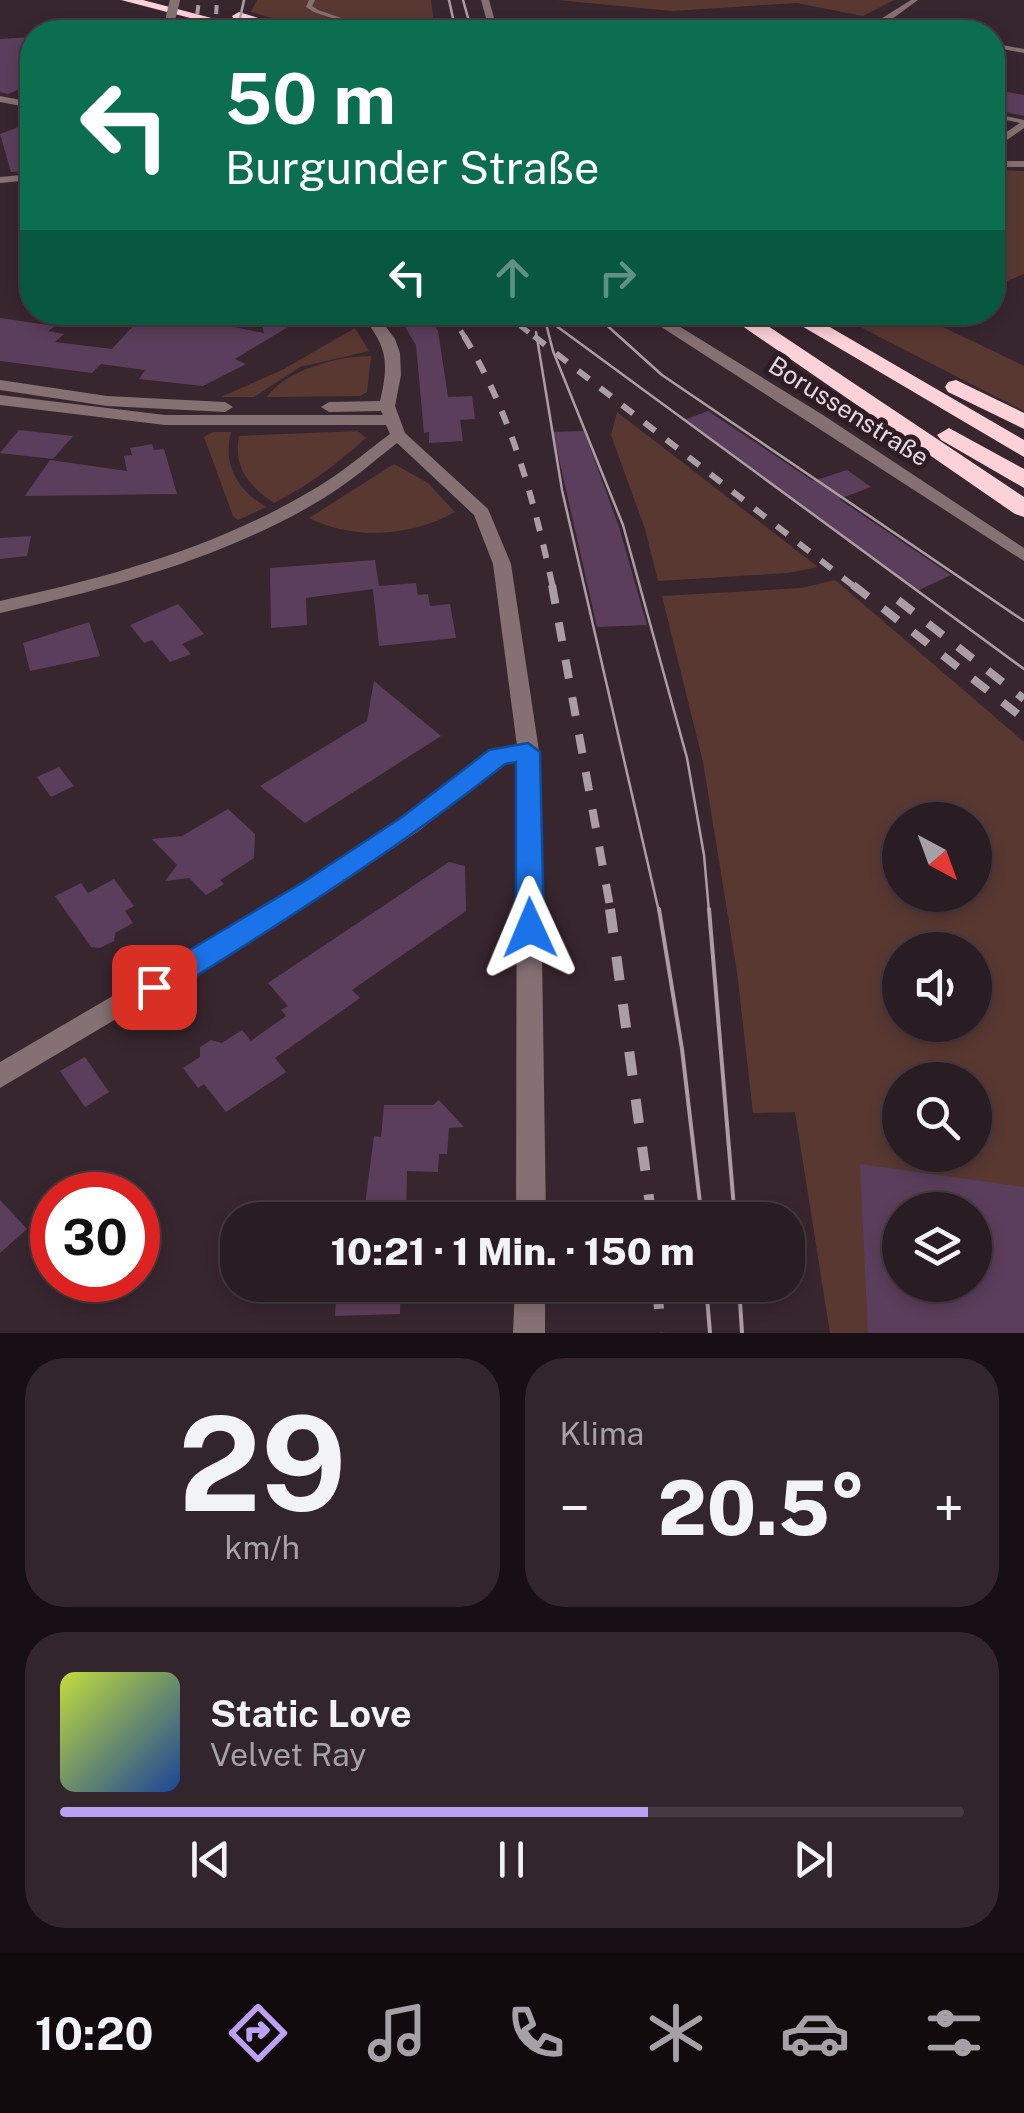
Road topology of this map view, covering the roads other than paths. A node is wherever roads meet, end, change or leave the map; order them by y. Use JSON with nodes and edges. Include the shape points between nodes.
{"nodes":[{"id":1,"x":127,"y":0,"type":"edge"},
{"id":2,"x":173,"y":0,"type":"edge"},
{"id":3,"x":312,"y":0,"type":"edge"},
{"id":4,"x":915,"y":0,"type":"edge"},
{"id":5,"x":888,"y":18,"type":"joint"},
{"id":6,"x":209,"y":20,"type":"edge"},
{"id":7,"x":246,"y":20,"type":"edge"},
{"id":8,"x":345,"y":20,"type":"edge"},
{"id":9,"x":884,"y":20,"type":"edge"},
{"id":10,"x":379,"y":325,"type":"edge"},
{"id":11,"x":666,"y":325,"type":"edge"},
{"id":12,"x":751,"y":325,"type":"edge"},
{"id":13,"x":768,"y":325,"type":"edge"},
{"id":14,"x":810,"y":325,"type":"edge"},
{"id":15,"x":840,"y":325,"type":"edge"},
{"id":16,"x":0,"y":385,"type":"edge"},
{"id":17,"x":0,"y":400,"type":"edge"},
{"id":18,"x":170,"y":413,"type":"junction"},
{"id":19,"x":391,"y":421,"type":"junction"},
{"id":20,"x":1024,"y":422,"type":"edge"},
{"id":21,"x":1024,"y":450,"type":"edge"},
{"id":22,"x":1024,"y":480,"type":"edge"},
{"id":23,"x":1024,"y":509,"type":"edge"},
{"id":24,"x":1024,"y":556,"type":"edge"},
{"id":25,"x":0,"y":607,"type":"edge"},
{"id":26,"x":528,"y":752,"type":"junction"},
{"id":27,"x":0,"y":1076,"type":"edge"},
{"id":28,"x":531,"y":1202,"type":"edge"},
{"id":29,"x":530,"y":1302,"type":"edge"},
{"id":30,"x":529,"y":1333,"type":"edge"}],
"edges":[{"from":1,"to":6,"type":"highway"},
{"from":2,"to":7,"type":"highway"},
{"from":3,"to":8,"type":"lane","via":[[310,7]]},
{"from":4,"to":5,"type":"lane"},
{"from":5,"to":9,"type":"lane"},
{"from":10,"to":19,"type":"street","via":[[393,353]]},
{"from":11,"to":24,"type":"street","name":"Borussenstraße"},
{"from":12,"to":23,"type":"highway"},
{"from":13,"to":22,"type":"highway"},
{"from":14,"to":21,"type":"highway"},
{"from":15,"to":20,"type":"highway"},
{"from":16,"to":18,"type":"street"},
{"from":17,"to":18,"type":"street"},
{"from":18,"to":19,"type":"street"},
{"from":19,"to":25,"type":"street","via":[[316,495],[242,532],[121,578]]},
{"from":19,"to":26,"type":"street","via":[[414,454],[482,512],[502,564]]},
{"from":26,"to":27,"type":"street","via":[[498,756],[315,889]]},
{"from":26,"to":28,"type":"street"},
{"from":29,"to":30,"type":"street"}]}
